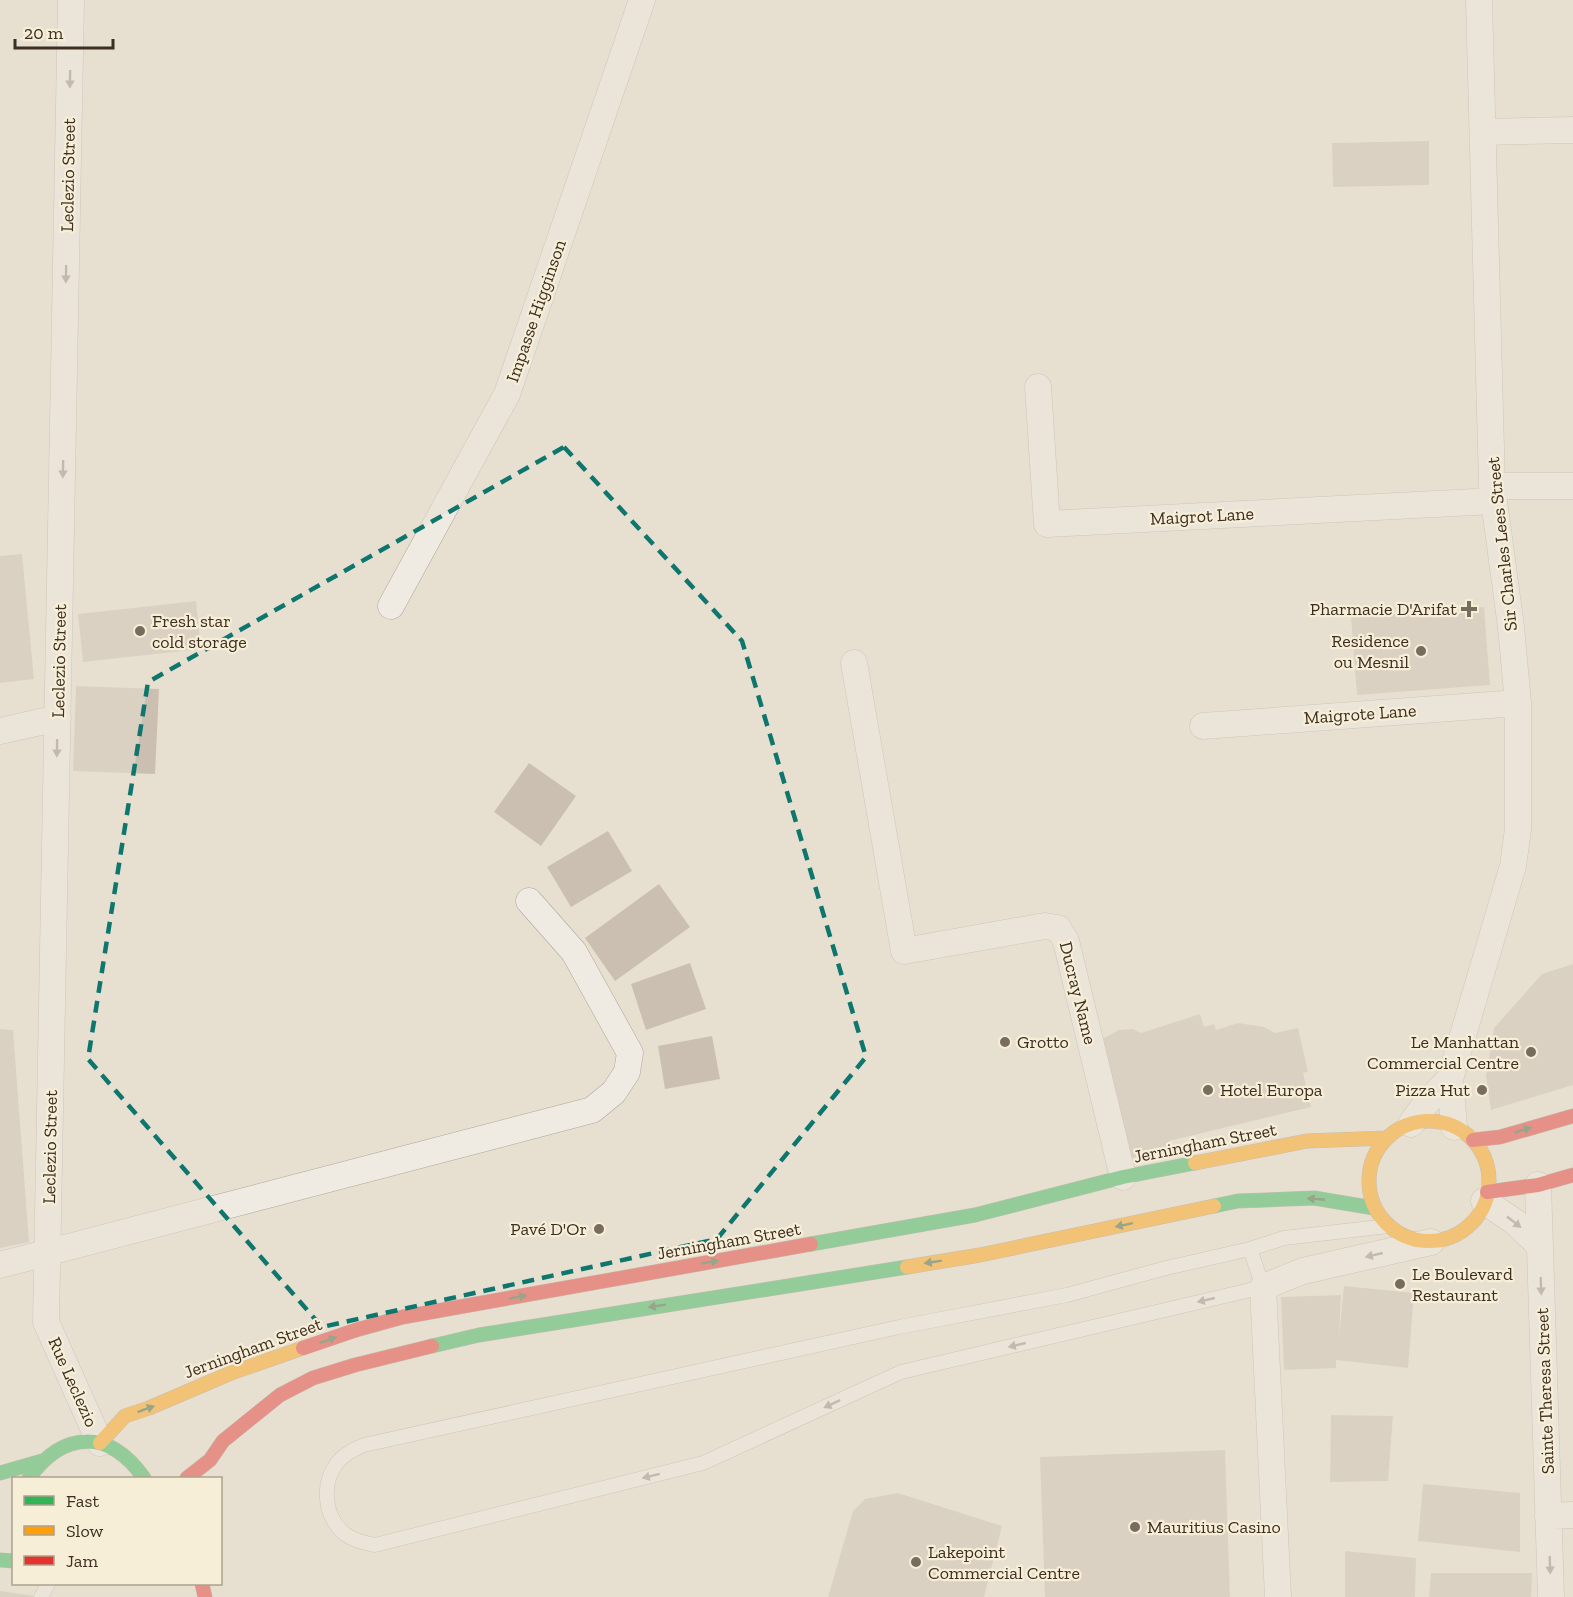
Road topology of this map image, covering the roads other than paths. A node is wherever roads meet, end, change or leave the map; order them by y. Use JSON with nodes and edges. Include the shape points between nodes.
{"nodes":[{"id":1,"x":71,"y":0,"type":"edge"},
{"id":2,"x":642,"y":0,"type":"edge"},
{"id":3,"x":1479,"y":0,"type":"edge"},
{"id":4,"x":1573,"y":130,"type":"edge"},
{"id":5,"x":1483,"y":132,"type":"junction"},
{"id":6,"x":1038,"y":387,"type":"dead end"},
{"id":7,"x":1573,"y":486,"type":"edge"},
{"id":8,"x":1493,"y":494,"type":"junction"},
{"id":9,"x":391,"y":606,"type":"dead end"},
{"id":10,"x":854,"y":663,"type":"dead end"},
{"id":11,"x":1518,"y":703,"type":"junction"},
{"id":12,"x":58,"y":718,"type":"junction"},
{"id":13,"x":1203,"y":726,"type":"dead end"},
{"id":14,"x":0,"y":730,"type":"edge"},
{"id":15,"x":529,"y":901,"type":"dead end"},
{"id":16,"x":1450,"y":1079,"type":"junction"},
{"id":17,"x":1573,"y":1116,"type":"edge"},
{"id":18,"x":1411,"y":1124,"type":"junction"},
{"id":19,"x":1464,"y":1134,"type":"junction"},
{"id":20,"x":1387,"y":1138,"type":"junction"},
{"id":21,"x":1573,"y":1175,"type":"edge"},
{"id":22,"x":1123,"y":1177,"type":"junction"},
{"id":23,"x":1538,"y":1185,"type":"junction"},
{"id":24,"x":1486,"y":1197,"type":"junction"},
{"id":25,"x":1374,"y":1208,"type":"junction"},
{"id":26,"x":1388,"y":1226,"type":"junction"},
{"id":27,"x":1431,"y":1242,"type":"junction"},
{"id":28,"x":1540,"y":1246,"type":"junction"},
{"id":29,"x":1250,"y":1249,"type":"junction"},
{"id":30,"x":48,"y":1252,"type":"junction"},
{"id":31,"x":0,"y":1265,"type":"edge"},
{"id":32,"x":1263,"y":1287,"type":"junction"},
{"id":33,"x":46,"y":1322,"type":"joint"},
{"id":34,"x":100,"y":1443,"type":"junction"},
{"id":35,"x":42,"y":1461,"type":"junction"},
{"id":36,"x":0,"y":1473,"type":"edge"},
{"id":37,"x":30,"y":1477,"type":"edge"},
{"id":38,"x":143,"y":1477,"type":"edge"},
{"id":39,"x":189,"y":1477,"type":"edge"},
{"id":40,"x":1561,"y":1515,"type":"edge"},
{"id":41,"x":1278,"y":1597,"type":"edge"},
{"id":42,"x":1551,"y":1597,"type":"edge"}],
"edges":[{"from":1,"to":12,"type":"street","name":"Leclezio Street","one_way":true},
{"from":2,"to":9,"type":"street","name":"Impasse Higginson","via":[[507,394]]},
{"from":3,"to":5,"type":"street","name":"Sir Charles Lees Street"},
{"from":4,"to":5,"type":"street"},
{"from":5,"to":8,"type":"street","name":"Sir Charles Lees Street"},
{"from":6,"to":8,"type":"street","name":"Maigrot Lane","via":[[1047,524]]},
{"from":7,"to":8,"type":"street"},
{"from":8,"to":11,"type":"street","name":"Sir Charles Lees Street"},
{"from":10,"to":22,"type":"street","name":"Ducray Name","via":[[904,951],[1046,926],[1058,928],[1066,941]]},
{"from":11,"to":13,"type":"street","name":"Maigrote Lane"},
{"from":11,"to":16,"type":"street","name":"Sir Charles Lees Street","via":[[1518,828],[1513,866]]},
{"from":12,"to":14,"type":"street"},
{"from":12,"to":30,"type":"street","name":"Leclezio Street","one_way":true},
{"from":15,"to":30,"type":"street","via":[[574,952],[630,1053],[627,1072],[614,1092],[592,1110]]},
{"from":16,"to":18,"type":"street","name":"Sir Charles Lees Street"},
{"from":16,"to":19,"type":"street","name":"Sir Charles Lees Street"},
{"from":19,"to":17,"type":"street","one_way":true,"via":[[1500,1137]]},
{"from":18,"to":19,"type":"street","via":[[1437,1121]]},
{"from":18,"to":20,"type":"street"},
{"from":19,"to":24,"type":"street","via":[[1484,1159],[1489,1175]]},
{"from":20,"to":22,"type":"street","name":"Jerningham Street","via":[[1307,1141]]},
{"from":20,"to":25,"type":"street","via":[[1373,1158],[1368,1183]]},
{"from":21,"to":23,"type":"street"},
{"from":34,"to":22,"type":"street","name":"Jerningham Street","one_way":true,"via":[[125,1416],[231,1373],[403,1317],[975,1215]]},
{"from":23,"to":24,"type":"street"},
{"from":23,"to":28,"type":"street","name":"Sainte Theresa Street"},
{"from":24,"to":27,"type":"street","via":[[1468,1227]]},
{"from":24,"to":28,"type":"street","one_way":true},
{"from":25,"to":26,"type":"street"},
{"from":25,"to":39,"type":"street","one_way":true,"via":[[1314,1198],[1238,1201],[980,1255],[479,1335],[313,1378],[280,1395],[248,1419]]},
{"from":26,"to":27,"type":"street","via":[[1408,1239]]},
{"from":26,"to":29,"type":"lane","via":[[1284,1238]]},
{"from":27,"to":32,"type":"street","one_way":true,"via":[[1303,1271]]},
{"from":28,"to":40,"type":"street","name":"Sainte Theresa Street","one_way":true},
{"from":29,"to":32,"type":"lane"},
{"from":32,"to":29,"type":"lane","one_way":true,"via":[[900,1372],[703,1463],[375,1545],[346,1535],[328,1508],[326,1492],[337,1462],[364,1445],[865,1335],[1067,1295]]},
{"from":30,"to":31,"type":"street"},
{"from":30,"to":33,"type":"street","name":"Leclezio Street"},
{"from":32,"to":41,"type":"street"},
{"from":33,"to":34,"type":"street","name":"Rue Leclezio"},
{"from":34,"to":35,"type":"street","via":[[68,1445]]},
{"from":34,"to":38,"type":"street","via":[[121,1451]]},
{"from":35,"to":36,"type":"street"},
{"from":35,"to":37,"type":"street"},
{"from":40,"to":42,"type":"street","name":"Sainte Theresa Street","one_way":true}]}
